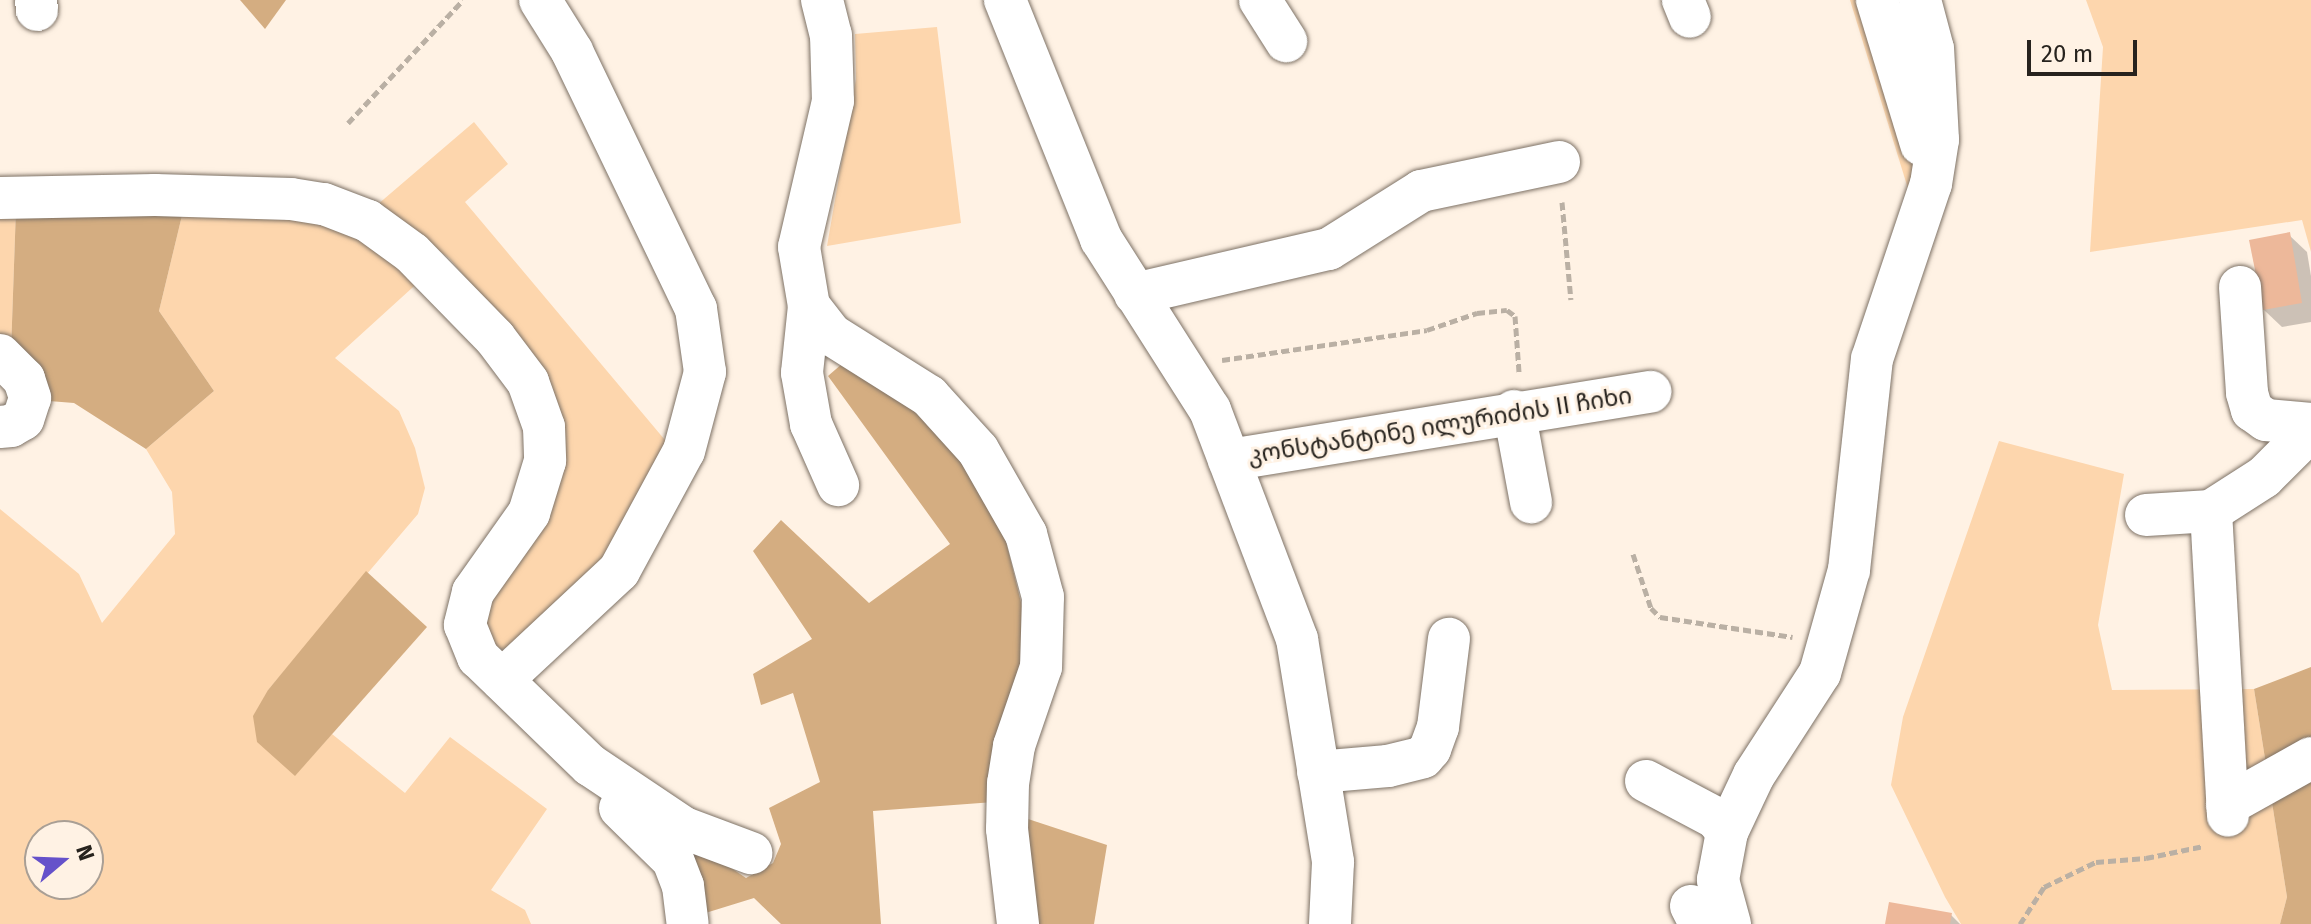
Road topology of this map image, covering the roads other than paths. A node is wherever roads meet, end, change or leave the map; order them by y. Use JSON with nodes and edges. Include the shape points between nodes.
{"nodes":[{"id":1,"x":540,"y":0,"type":"edge"},
{"id":2,"x":822,"y":0,"type":"edge"},
{"id":3,"x":1005,"y":0,"type":"edge"},
{"id":4,"x":1260,"y":0,"type":"edge"},
{"id":5,"x":1877,"y":0,"type":"edge"},
{"id":6,"x":1920,"y":0,"type":"edge"},
{"id":7,"x":1286,"y":41,"type":"dead end"},
{"id":8,"x":1559,"y":162,"type":"road end"},
{"id":9,"x":0,"y":198,"type":"edge"},
{"id":10,"x":1925,"y":203,"type":"junction"},
{"id":11,"x":2240,"y":287,"type":"dead end"},
{"id":12,"x":1135,"y":294,"type":"junction"},
{"id":13,"x":809,"y":306,"type":"junction"},
{"id":14,"x":0,"y":355,"type":"edge"},
{"id":15,"x":1651,"y":392,"type":"dead end"},
{"id":16,"x":1518,"y":410,"type":"junction"},
{"id":17,"x":2311,"y":424,"type":"edge"},
{"id":18,"x":0,"y":427,"type":"edge"},
{"id":19,"x":2311,"y":430,"type":"edge"},
{"id":20,"x":1229,"y":460,"type":"junction"},
{"id":21,"x":838,"y":485,"type":"dead end"},
{"id":22,"x":1531,"y":502,"type":"dead end"},
{"id":23,"x":2211,"y":511,"type":"junction"},
{"id":24,"x":2146,"y":515,"type":"dead end"},
{"id":25,"x":1449,"y":639,"type":"dead end"},
{"id":26,"x":502,"y":680,"type":"junction"},
{"id":27,"x":2311,"y":758,"type":"edge"},
{"id":28,"x":590,"y":765,"type":"junction"},
{"id":29,"x":1318,"y":772,"type":"junction"},
{"id":30,"x":1646,"y":781,"type":"dead end"},
{"id":31,"x":1727,"y":832,"type":"junction"},
{"id":32,"x":751,"y":853,"type":"dead end"},
{"id":33,"x":688,"y":924,"type":"edge"},
{"id":34,"x":1018,"y":924,"type":"edge"},
{"id":35,"x":1330,"y":924,"type":"edge"},
{"id":36,"x":1730,"y":924,"type":"edge"}],
"edges":[{"from":1,"to":26,"type":"street","via":[[572,51],[690,295],[705,372],[684,451],[619,571]]},
{"from":2,"to":13,"type":"street","via":[[831,35],[833,101],[799,247]]},
{"from":3,"to":12,"type":"street","via":[[1101,239]]},
{"from":4,"to":7,"type":"street"},
{"from":5,"to":10,"type":"street","via":[[1920,133]]},
{"from":6,"to":10,"type":"street","via":[[1933,49],[1938,140]]},
{"from":8,"to":12,"type":"street","via":[[1421,191],[1329,249]]},
{"from":9,"to":26,"type":"street","via":[[291,199],[324,204],[368,221],[412,253],[495,338],[528,382],[544,427],[545,461],[529,513],[473,592],[465,625],[478,657]]},
{"from":10,"to":31,"type":"street","via":[[1872,359],[1849,570],[1820,673],[1754,775]]},
{"from":11,"to":17,"type":"street","via":[[2252,410],[2266,420]]},
{"from":12,"to":20,"type":"street","via":[[1210,410]]},
{"from":13,"to":21,"type":"street","via":[[802,373],[811,424]]},
{"from":13,"to":34,"type":"street","via":[[832,335],[929,396],[978,450],[1026,534],[1043,597],[1041,667],[1014,746],[1008,783],[1007,829]]},
{"from":14,"to":18,"type":"street","via":[[24,379],[30,398],[23,419]]},
{"from":15,"to":16,"type":"street","name":"კონსტანტინე ილურიძის II ჩიხი"},
{"from":16,"to":20,"type":"street","name":"კონსტანტინე ილურიძის II ჩიხი"},
{"from":16,"to":22,"type":"street"},
{"from":19,"to":23,"type":"street","via":[[2264,477]]},
{"from":20,"to":29,"type":"street","via":[[1297,639]]},
{"from":23,"to":24,"type":"street"},
{"from":23,"to":27,"type":"street","via":[[2228,810]]},
{"from":25,"to":29,"type":"street","via":[[1438,727],[1423,757]]},
{"from":26,"to":28,"type":"street"},
{"from":28,"to":32,"type":"street","via":[[684,828]]},
{"from":28,"to":33,"type":"street","via":[[599,785],[673,860]]},
{"from":29,"to":35,"type":"street","via":[[1333,862]]},
{"from":30,"to":31,"type":"street","via":[[1716,818]]},
{"from":31,"to":36,"type":"street","via":[[1718,880]]}]}
